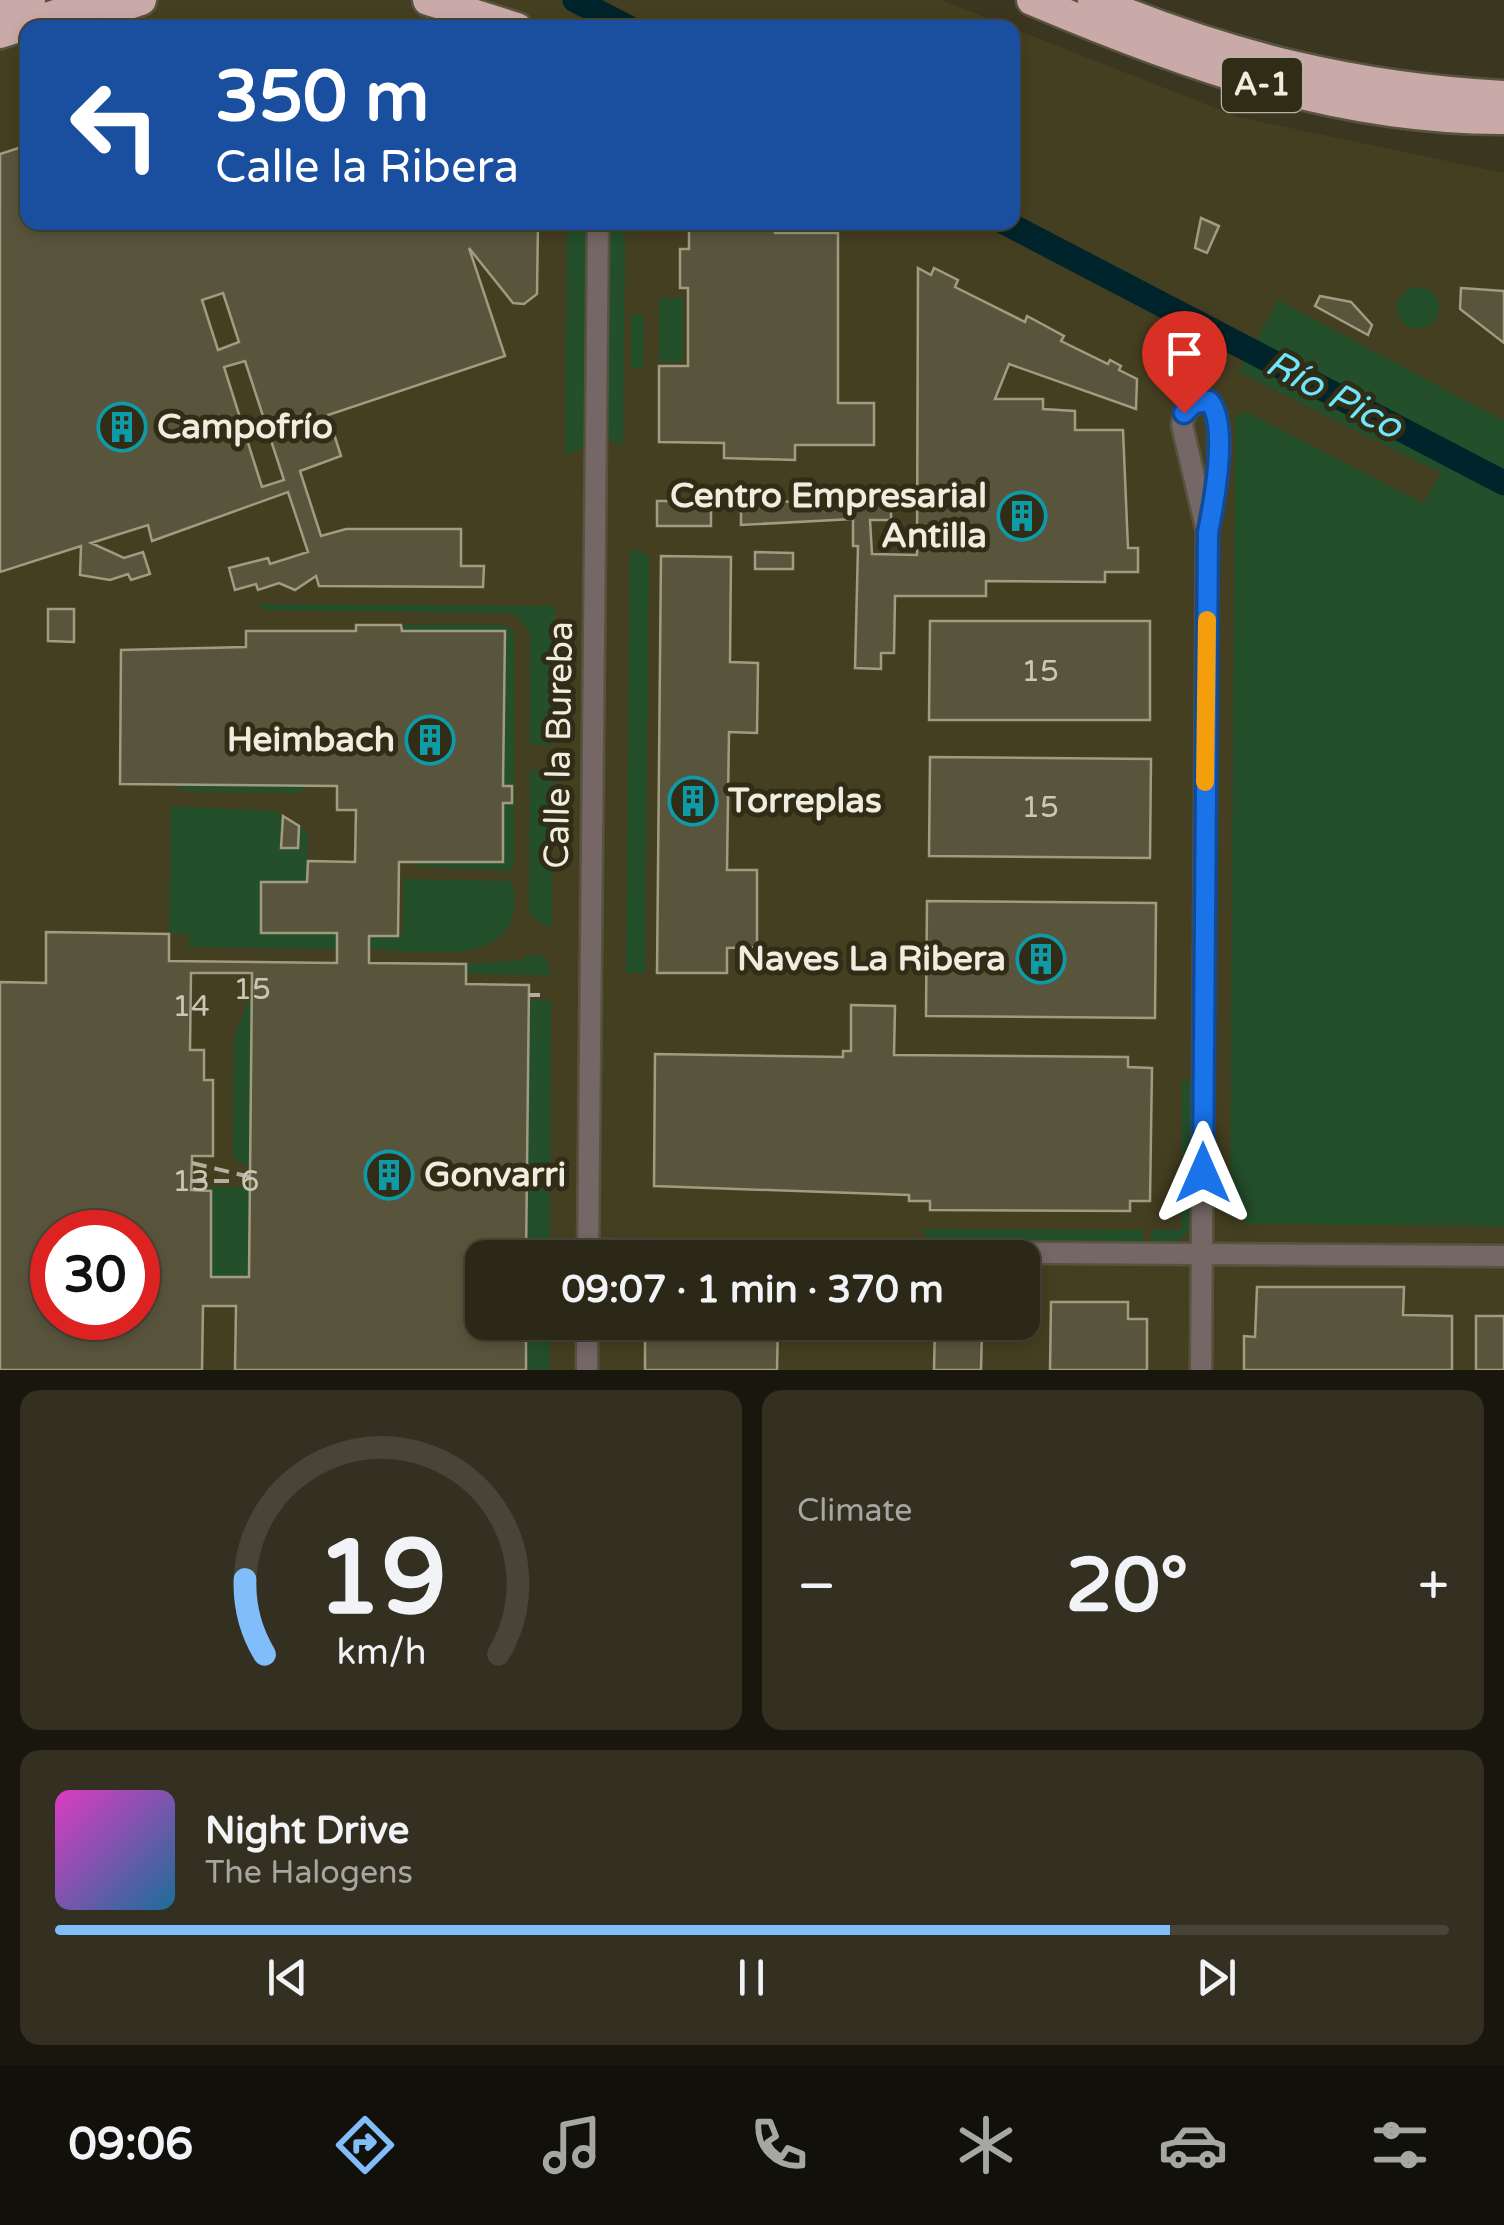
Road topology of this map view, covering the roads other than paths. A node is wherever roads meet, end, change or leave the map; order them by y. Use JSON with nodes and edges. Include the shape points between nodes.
{"nodes":[{"id":1,"x":30,"y":0,"type":"edge"},
{"id":2,"x":102,"y":0,"type":"edge"},
{"id":3,"x":140,"y":0,"type":"edge"},
{"id":4,"x":428,"y":0,"type":"edge"},
{"id":5,"x":1032,"y":0,"type":"edge"},
{"id":6,"x":1093,"y":0,"type":"edge"},
{"id":7,"x":0,"y":10,"type":"edge"},
{"id":8,"x":40,"y":20,"type":"edge"},
{"id":9,"x":80,"y":20,"type":"edge"},
{"id":10,"x":491,"y":20,"type":"edge"},
{"id":11,"x":1504,"y":86,"type":"edge"},
{"id":12,"x":1396,"y":88,"type":"junction"},
{"id":13,"x":1504,"y":96,"type":"edge"},
{"id":14,"x":1371,"y":109,"type":"junction"},
{"id":15,"x":1504,"y":119,"type":"edge"},
{"id":16,"x":1504,"y":134,"type":"edge"},
{"id":17,"x":596,"y":230,"type":"edge"},
{"id":18,"x":1208,"y":532,"type":"junction"},
{"id":19,"x":588,"y":1240,"type":"edge"},
{"id":20,"x":1040,"y":1253,"type":"edge"},
{"id":21,"x":1202,"y":1253,"type":"junction"},
{"id":22,"x":1504,"y":1256,"type":"edge"},
{"id":23,"x":587,"y":1340,"type":"edge"},
{"id":24,"x":586,"y":1370,"type":"edge"},
{"id":25,"x":1201,"y":1370,"type":"edge"}],
"edges":[{"from":1,"to":7,"type":"highway"},
{"from":2,"to":8,"type":"highway"},
{"from":3,"to":9,"type":"highway"},
{"from":4,"to":10,"type":"highway"},
{"from":5,"to":14,"type":"highway","number":"A-1","via":[[1218,73]]},
{"from":6,"to":12,"type":"highway","number":"A-1","via":[[1252,58]]},
{"from":11,"to":12,"type":"highway"},
{"from":12,"to":13,"type":"highway","number":"A-1"},
{"from":14,"to":15,"type":"highway","number":"A-1"},
{"from":14,"to":16,"type":"highway","via":[[1404,122]]},
{"from":17,"to":19,"type":"street","name":"Calle la Bureba"},
{"from":18,"to":18,"type":"street","via":[[1219,420],[1209,401],[1194,403],[1182,425]]},
{"from":18,"to":21,"type":"street"},
{"from":20,"to":21,"type":"street"},
{"from":21,"to":22,"type":"street"},
{"from":21,"to":25,"type":"street"},
{"from":23,"to":24,"type":"street"}]}
